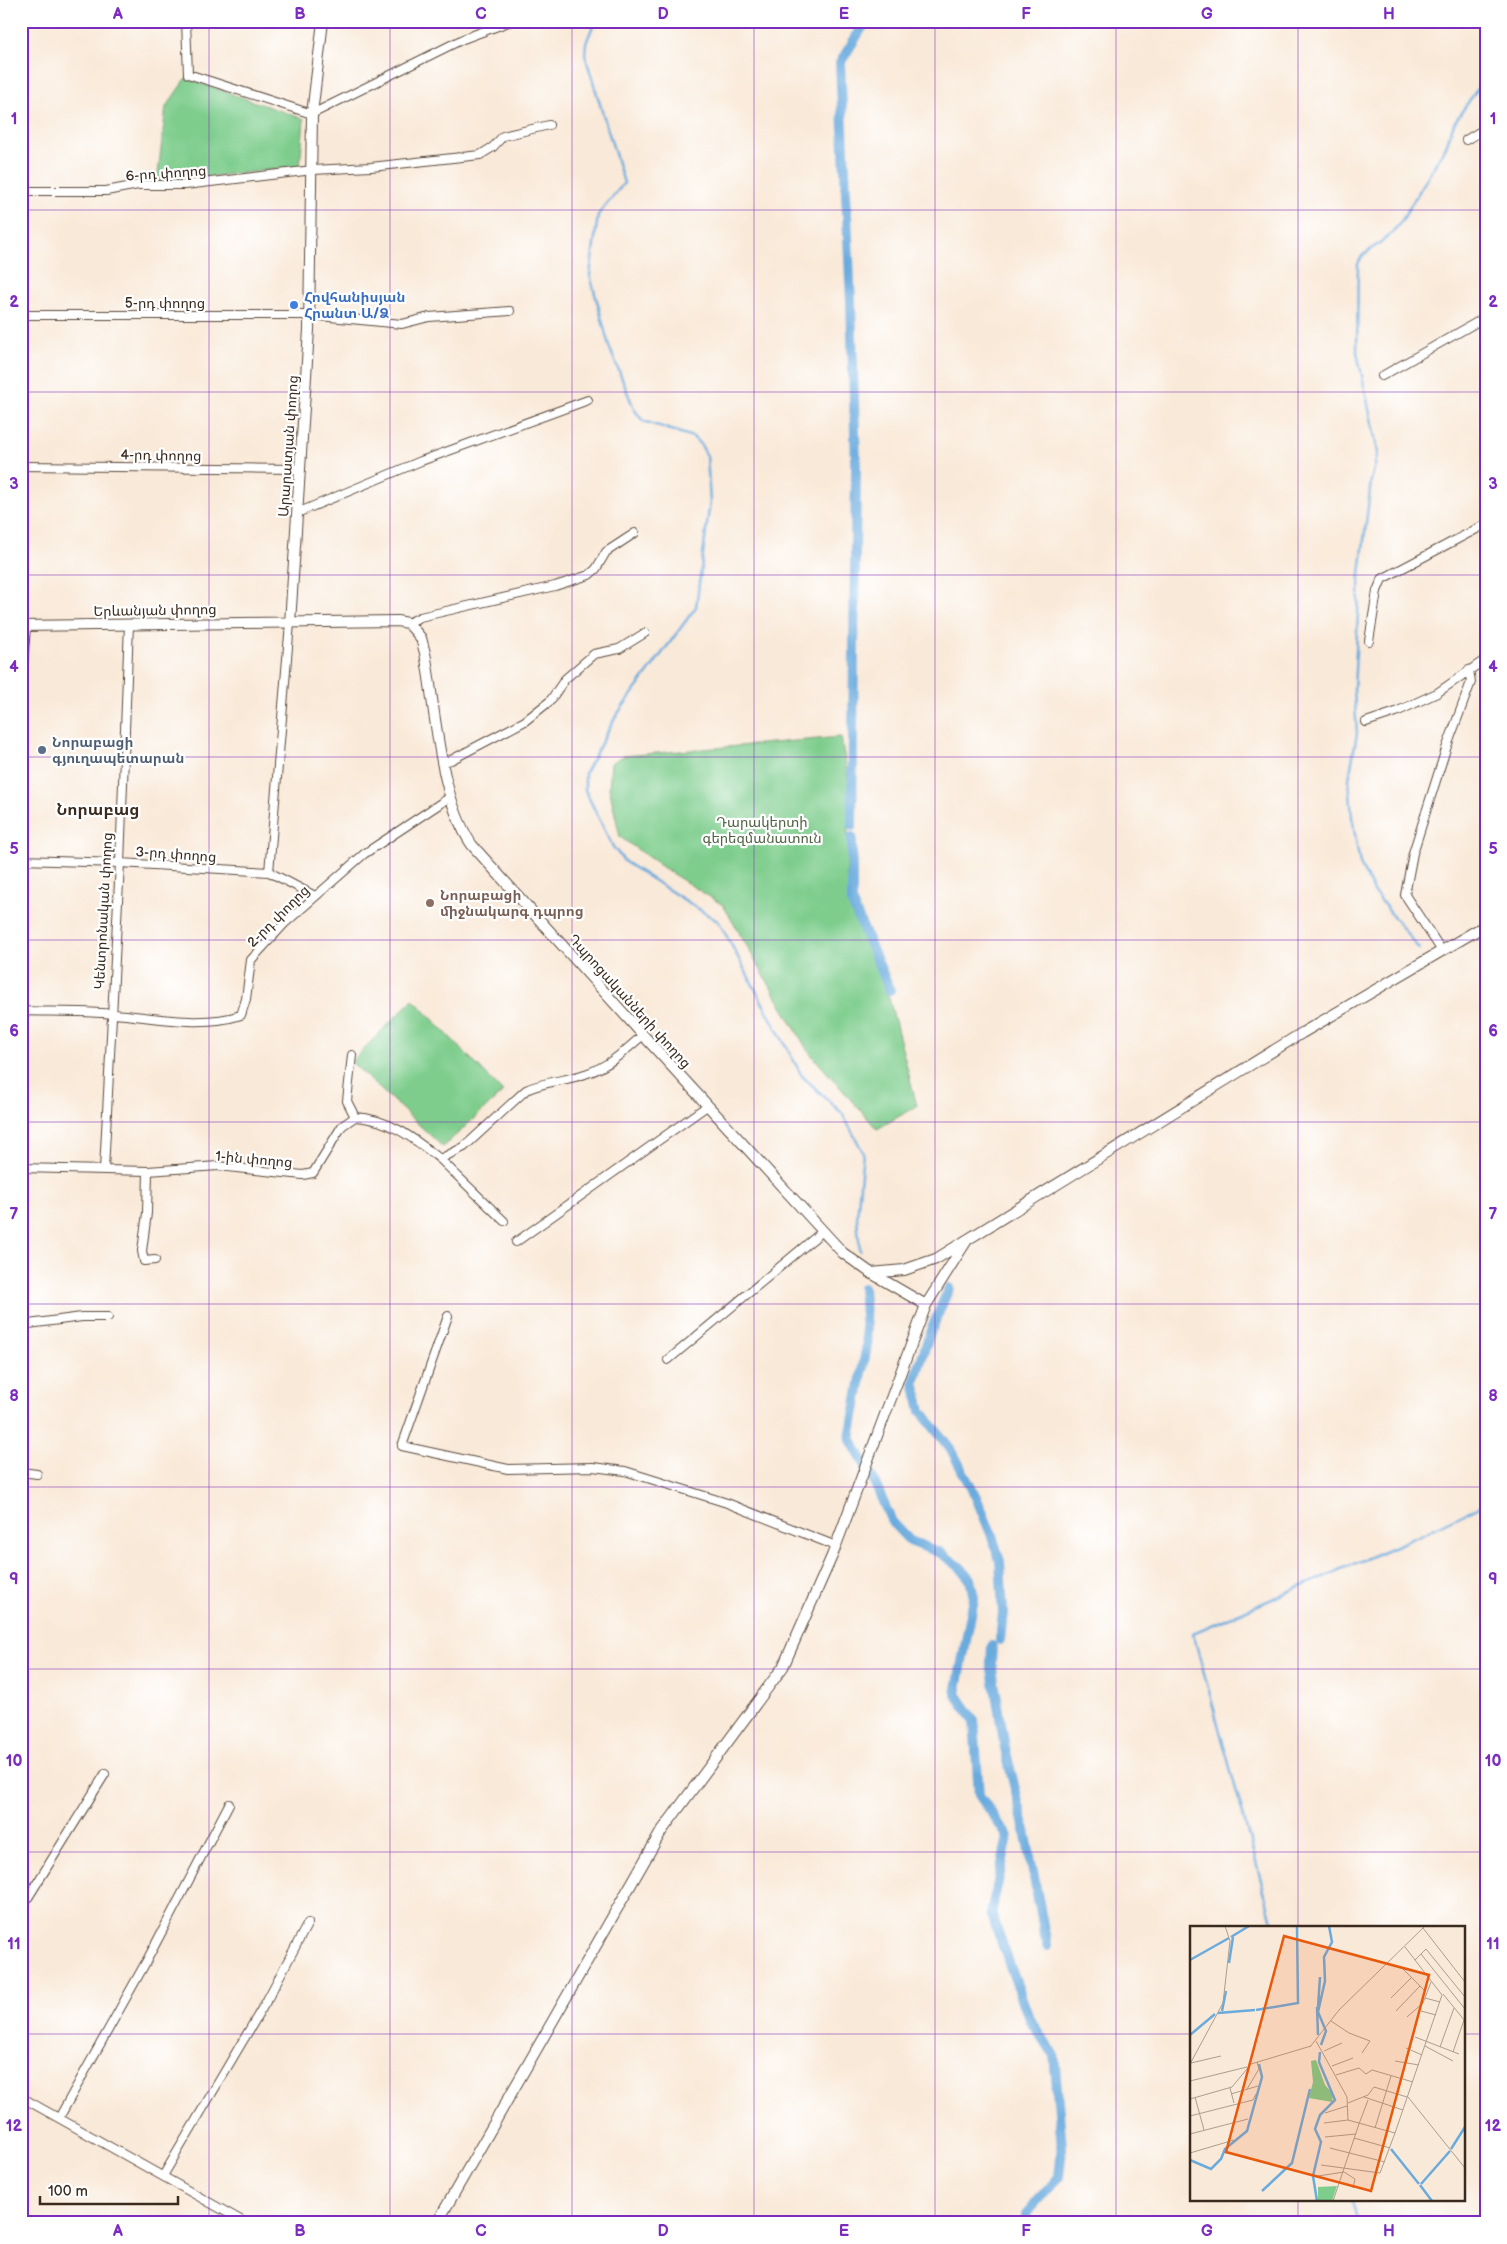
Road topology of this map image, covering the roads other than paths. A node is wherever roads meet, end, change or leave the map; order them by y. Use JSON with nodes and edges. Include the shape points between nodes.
{"nodes":[{"id":1,"x":186,"y":21,"type":"edge"},
{"id":2,"x":324,"y":21,"type":"edge"},
{"id":3,"x":511,"y":21,"type":"edge"},
{"id":4,"x":312,"y":114,"type":"junction"},
{"id":5,"x":549,"y":125,"type":"dead end"},
{"id":6,"x":1486,"y":128,"type":"edge"},
{"id":7,"x":1466,"y":140,"type":"dead end"},
{"id":8,"x":313,"y":170,"type":"junction"},
{"id":9,"x":21,"y":191,"type":"edge"},
{"id":10,"x":510,"y":311,"type":"dead end"},
{"id":11,"x":21,"y":315,"type":"edge"},
{"id":12,"x":309,"y":316,"type":"junction"},
{"id":13,"x":1486,"y":317,"type":"edge"},
{"id":14,"x":1382,"y":376,"type":"dead end"},
{"id":15,"x":588,"y":400,"type":"dead end"},
{"id":16,"x":21,"y":466,"type":"edge"},
{"id":17,"x":301,"y":469,"type":"junction"},
{"id":18,"x":298,"y":513,"type":"junction"},
{"id":19,"x":1486,"y":524,"type":"edge"},
{"id":20,"x":635,"y":533,"type":"dead end"},
{"id":21,"x":290,"y":623,"type":"junction"},
{"id":22,"x":408,"y":623,"type":"junction"},
{"id":23,"x":129,"y":624,"type":"junction"},
{"id":24,"x":24,"y":626,"type":"edge"},
{"id":25,"x":645,"y":633,"type":"dead end"},
{"id":26,"x":1369,"y":641,"type":"dead end"},
{"id":27,"x":1486,"y":659,"type":"edge"},
{"id":28,"x":1469,"y":670,"type":"junction"},
{"id":29,"x":21,"y":698,"type":"edge"},
{"id":30,"x":1366,"y":722,"type":"dead end"},
{"id":31,"x":443,"y":762,"type":"junction"},
{"id":32,"x":450,"y":797,"type":"junction"},
{"id":33,"x":21,"y":860,"type":"edge"},
{"id":34,"x":120,"y":863,"type":"junction"},
{"id":35,"x":269,"y":872,"type":"junction"},
{"id":36,"x":315,"y":896,"type":"junction"},
{"id":37,"x":1486,"y":925,"type":"edge"},
{"id":38,"x":1442,"y":951,"type":"junction"},
{"id":39,"x":21,"y":1011,"type":"edge"},
{"id":40,"x":112,"y":1014,"type":"junction"},
{"id":41,"x":642,"y":1035,"type":"junction"},
{"id":42,"x":352,"y":1055,"type":"dead end"},
{"id":43,"x":707,"y":1106,"type":"junction"},
{"id":44,"x":355,"y":1117,"type":"junction"},
{"id":45,"x":440,"y":1159,"type":"junction"},
{"id":46,"x":21,"y":1168,"type":"edge"},
{"id":47,"x":104,"y":1170,"type":"junction"},
{"id":48,"x":148,"y":1171,"type":"junction"},
{"id":49,"x":504,"y":1221,"type":"dead end"},
{"id":50,"x":823,"y":1231,"type":"junction"},
{"id":51,"x":967,"y":1240,"type":"junction"},
{"id":52,"x":516,"y":1242,"type":"dead end"},
{"id":53,"x":155,"y":1260,"type":"dead end"},
{"id":54,"x":871,"y":1273,"type":"junction"},
{"id":55,"x":926,"y":1305,"type":"junction"},
{"id":56,"x":448,"y":1316,"type":"dead end"},
{"id":57,"x":108,"y":1317,"type":"dead end"},
{"id":58,"x":21,"y":1324,"type":"edge"},
{"id":59,"x":668,"y":1360,"type":"dead end"},
{"id":60,"x":21,"y":1472,"type":"edge"},
{"id":61,"x":37,"y":1474,"type":"dead end"},
{"id":62,"x":836,"y":1546,"type":"junction"},
{"id":63,"x":105,"y":1774,"type":"dead end"},
{"id":64,"x":229,"y":1804,"type":"dead end"},
{"id":65,"x":21,"y":1909,"type":"edge"},
{"id":66,"x":308,"y":1923,"type":"dead end"},
{"id":67,"x":21,"y":2097,"type":"edge"},
{"id":68,"x":59,"y":2118,"type":"junction"},
{"id":69,"x":162,"y":2176,"type":"junction"},
{"id":70,"x":246,"y":2223,"type":"edge"},
{"id":71,"x":437,"y":2223,"type":"edge"}],
"edges":[{"from":1,"to":4,"type":"street","via":[[188,74]]},
{"from":2,"to":4,"type":"main road","name":"Արարատյան փողոց"},
{"from":3,"to":4,"type":"street","via":[[463,39]]},
{"from":4,"to":8,"type":"main road","name":"Արարատյան փողոց"},
{"from":5,"to":8,"type":"street","name":"6-րդ փողոց","via":[[503,136],[494,147],[480,155]]},
{"from":6,"to":7,"type":"street"},
{"from":8,"to":9,"type":"street","name":"6-րդ փողոց","via":[[185,186],[138,185],[106,191]]},
{"from":8,"to":12,"type":"main road","name":"Արարատյան փողոց"},
{"from":10,"to":12,"type":"street","name":"5-րդ փողոց","via":[[429,317],[402,324]]},
{"from":11,"to":12,"type":"street","name":"5-րդ փողոց"},
{"from":12,"to":17,"type":"main road","name":"Արարատյան փողոց"},
{"from":13,"to":14,"type":"street"},
{"from":15,"to":18,"type":"street","via":[[421,461]]},
{"from":16,"to":17,"type":"street","name":"4-րդ փողոց"},
{"from":17,"to":18,"type":"main road","name":"Արարատյան փողոց"},
{"from":18,"to":21,"type":"main road","name":"Արարատյան փողոց"},
{"from":19,"to":26,"type":"street","via":[[1382,579],[1377,590]]},
{"from":20,"to":22,"type":"street","via":[[606,552],[596,570],[589,575],[556,586],[420,617]]},
{"from":21,"to":22,"type":"main road"},
{"from":21,"to":23,"type":"main road","name":"Երևանյան փողոց"},
{"from":21,"to":35,"type":"street","name":"Արարատյան փողոց"},
{"from":22,"to":31,"type":"main road","name":"Դպրոցականների փողոց","via":[[420,638],[425,653]]},
{"from":23,"to":24,"type":"main road","name":"Երևանյան փողոց"},
{"from":23,"to":34,"type":"street","name":"Կենտրոնական փողոց"},
{"from":24,"to":29,"type":"street"},
{"from":25,"to":31,"type":"street","via":[[619,649],[594,654],[525,721]]},
{"from":27,"to":28,"type":"street"},
{"from":28,"to":30,"type":"street","via":[[1437,693]]},
{"from":28,"to":38,"type":"street","via":[[1471,682],[1413,853],[1405,895]]},
{"from":31,"to":32,"type":"main road","name":"Դպրոցականների փողոց"},
{"from":32,"to":36,"type":"street","name":"2-րդ փողոց","via":[[364,854]]},
{"from":32,"to":41,"type":"main road","name":"Դպրոցականների փողոց","via":[[472,845]]},
{"from":33,"to":34,"type":"street","name":"3-րդ փողոց"},
{"from":34,"to":35,"type":"street","name":"3-րդ փողոց"},
{"from":34,"to":40,"type":"street","name":"Կենտրոնական փողոց"},
{"from":35,"to":36,"type":"street"},
{"from":36,"to":40,"type":"street","name":"2-րդ փողոց","via":[[251,960],[241,1015],[227,1020],[188,1020]]},
{"from":37,"to":38,"type":"main road"},
{"from":38,"to":51,"type":"main road"},
{"from":39,"to":40,"type":"street","name":"2-րդ փողոց"},
{"from":40,"to":47,"type":"street","name":"Կենտրոնական փողոց"},
{"from":41,"to":43,"type":"main road","name":"Դպրոցականների փողոց"},
{"from":41,"to":45,"type":"street","via":[[611,1063],[586,1074],[538,1084],[526,1090],[464,1147]]},
{"from":42,"to":44,"type":"street","via":[[347,1101]]},
{"from":43,"to":50,"type":"main road","name":"Դպրոցականների փողոց"},
{"from":43,"to":52,"type":"street"},
{"from":44,"to":45,"type":"street","via":[[373,1118],[394,1126]]},
{"from":44,"to":48,"type":"street","name":"1-ին փողոց","via":[[342,1126],[313,1173],[288,1175],[218,1166]]},
{"from":45,"to":49,"type":"street"},
{"from":46,"to":47,"type":"street","name":"1-ին փողոց"},
{"from":47,"to":48,"type":"street","name":"1-ին փողոց"},
{"from":48,"to":53,"type":"street","via":[[142,1251],[144,1261]]},
{"from":50,"to":54,"type":"main road","name":"Դպրոցականների փողոց","via":[[843,1254]]},
{"from":50,"to":59,"type":"street"},
{"from":51,"to":54,"type":"main road","via":[[936,1259],[904,1270]]},
{"from":51,"to":55,"type":"main road"},
{"from":54,"to":55,"type":"main road","name":"Դպրոցականների փողոց"},
{"from":55,"to":62,"type":"main road"},
{"from":56,"to":62,"type":"street","via":[[402,1446],[508,1469],[593,1467],[625,1471],[727,1503]]},
{"from":57,"to":58,"type":"street"},
{"from":60,"to":61,"type":"street"},
{"from":62,"to":71,"type":"main road","via":[[784,1667],[662,1832]]},
{"from":63,"to":65,"type":"street"},
{"from":64,"to":68,"type":"street"},
{"from":66,"to":69,"type":"street","via":[[267,2000]]},
{"from":67,"to":68,"type":"street"},
{"from":68,"to":69,"type":"street"},
{"from":69,"to":70,"type":"street"}]}
